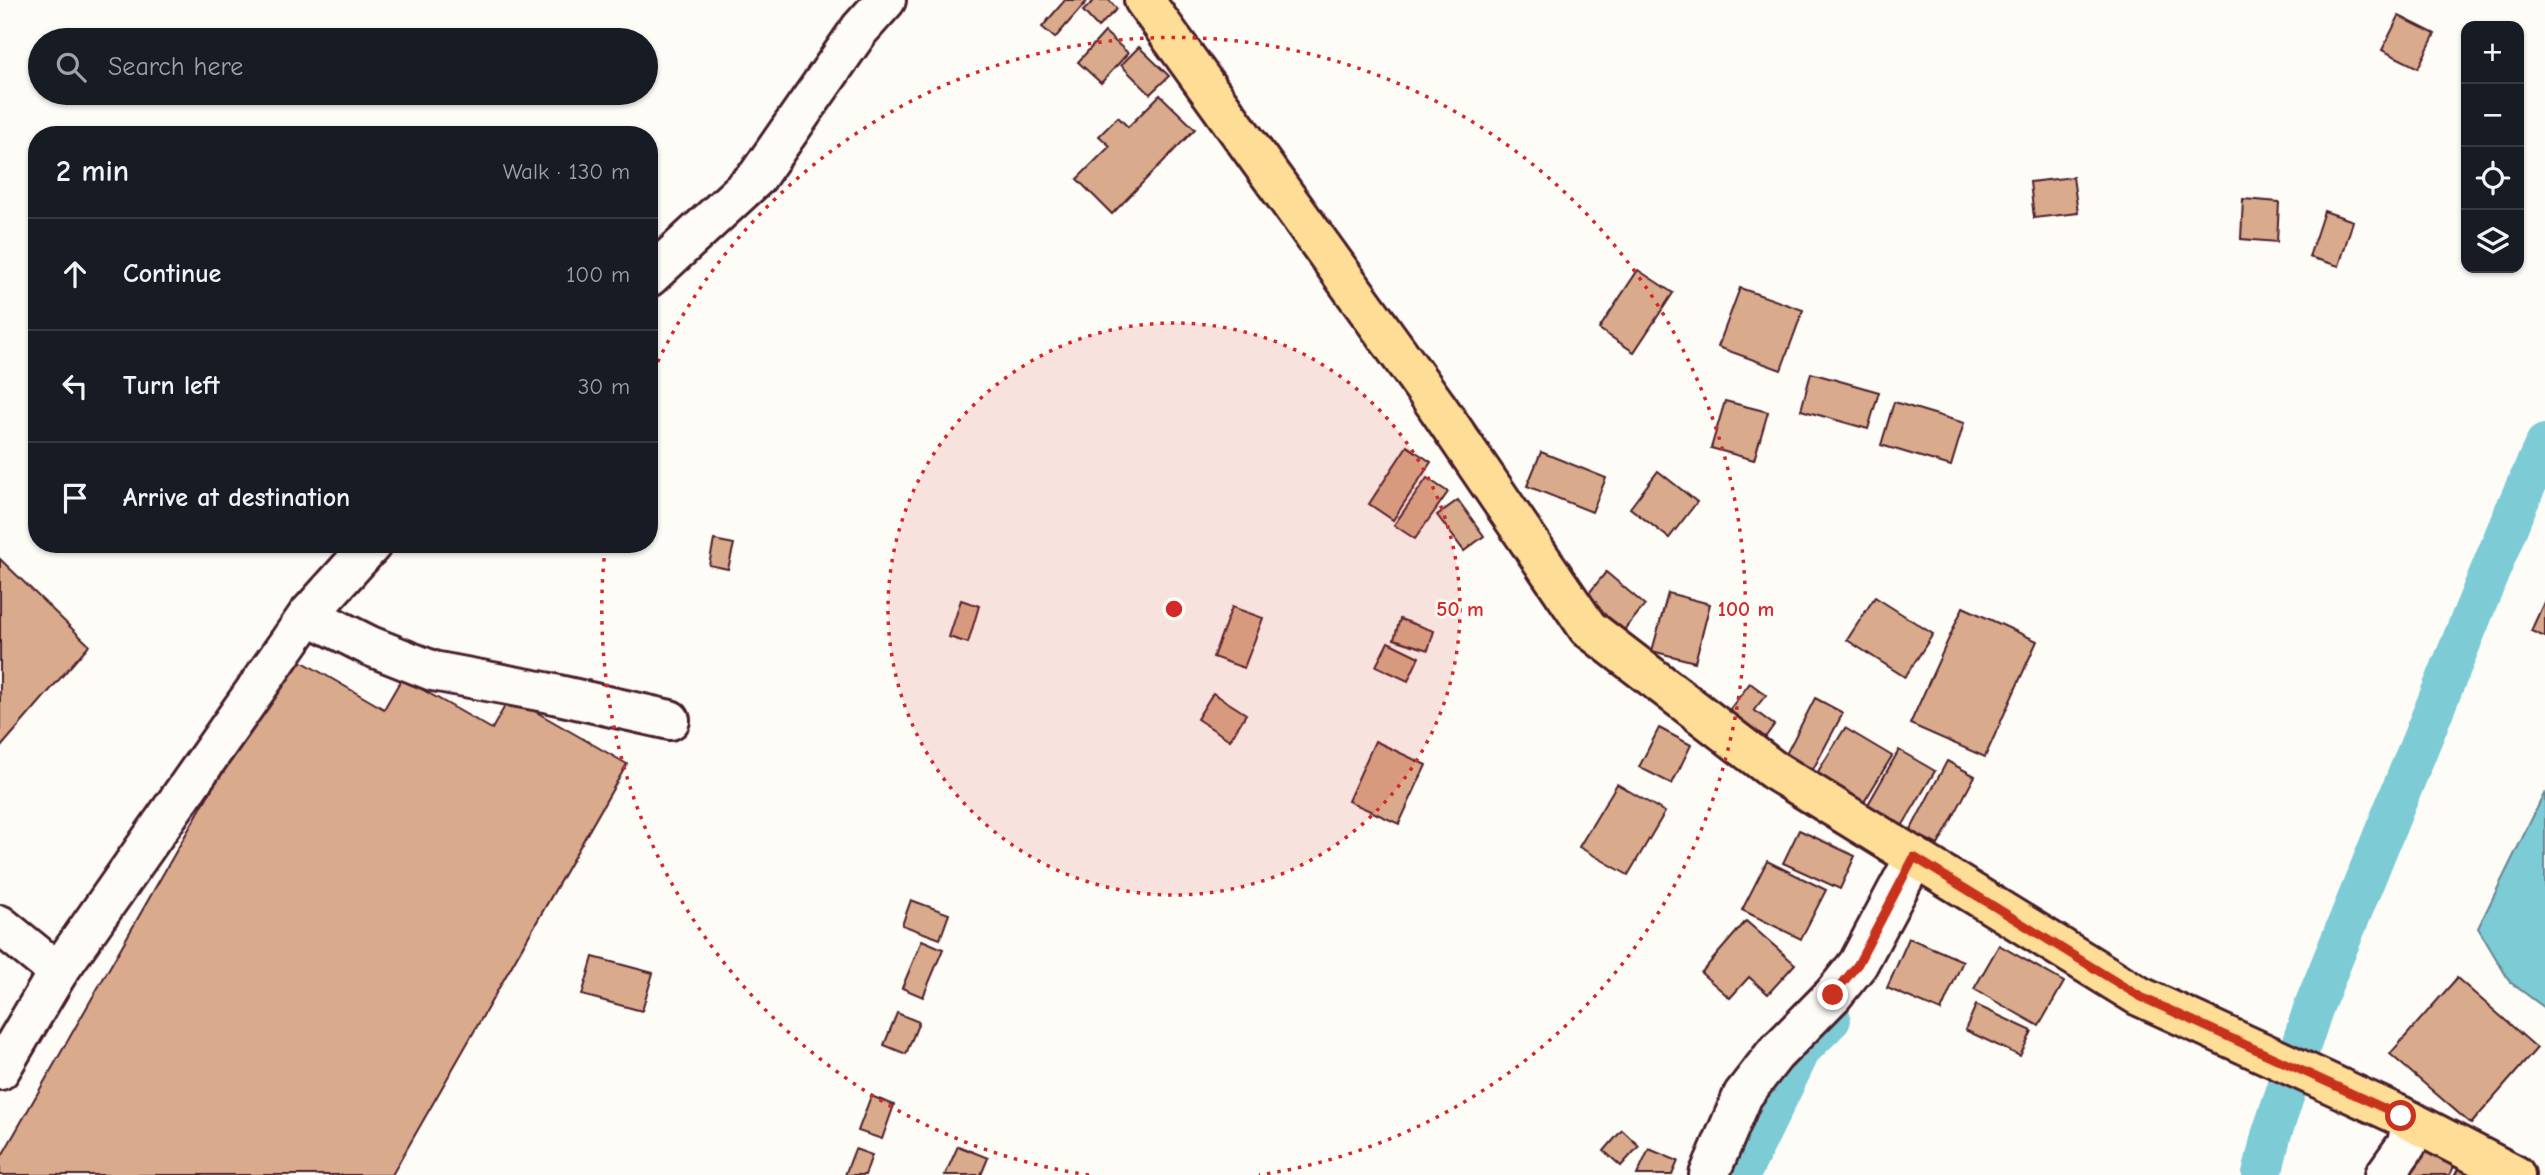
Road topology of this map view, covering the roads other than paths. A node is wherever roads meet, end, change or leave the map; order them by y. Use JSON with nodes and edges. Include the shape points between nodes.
{"nodes":[{"id":1,"x":886,"y":0,"type":"edge"},
{"id":2,"x":1144,"y":0,"type":"edge"},
{"id":3,"x":658,"y":269,"type":"edge"},
{"id":4,"x":364,"y":553,"type":"edge"},
{"id":5,"x":308,"y":615,"type":"junction"},
{"id":6,"x":670,"y":720,"type":"dead end"},
{"id":7,"x":1914,"y":857,"type":"junction"},
{"id":8,"x":0,"y":925,"type":"edge"},
{"id":9,"x":58,"y":972,"type":"junction"},
{"id":10,"x":0,"y":1070,"type":"edge"},
{"id":11,"x":2406,"y":1119,"type":"junction"},
{"id":12,"x":1709,"y":1175,"type":"edge"},
{"id":13,"x":2385,"y":1175,"type":"edge"},
{"id":14,"x":2515,"y":1175,"type":"edge"}],
"edges":[{"from":1,"to":3,"type":"street","via":[[860,29],[757,177]]},
{"from":2,"to":7,"type":"main road","via":[[1436,405],[1588,628],[1772,769]]},
{"from":4,"to":5,"type":"street"},
{"from":5,"to":6,"type":"street","via":[[433,671]]},
{"from":5,"to":9,"type":"street"},
{"from":7,"to":11,"type":"main road","via":[[2139,996]]},
{"from":7,"to":12,"type":"street","via":[[1858,964],[1743,1095]]},
{"from":8,"to":9,"type":"street"},
{"from":9,"to":10,"type":"street"},
{"from":11,"to":13,"type":"street","via":[[2407,1144]]},
{"from":11,"to":14,"type":"main road"}]}
